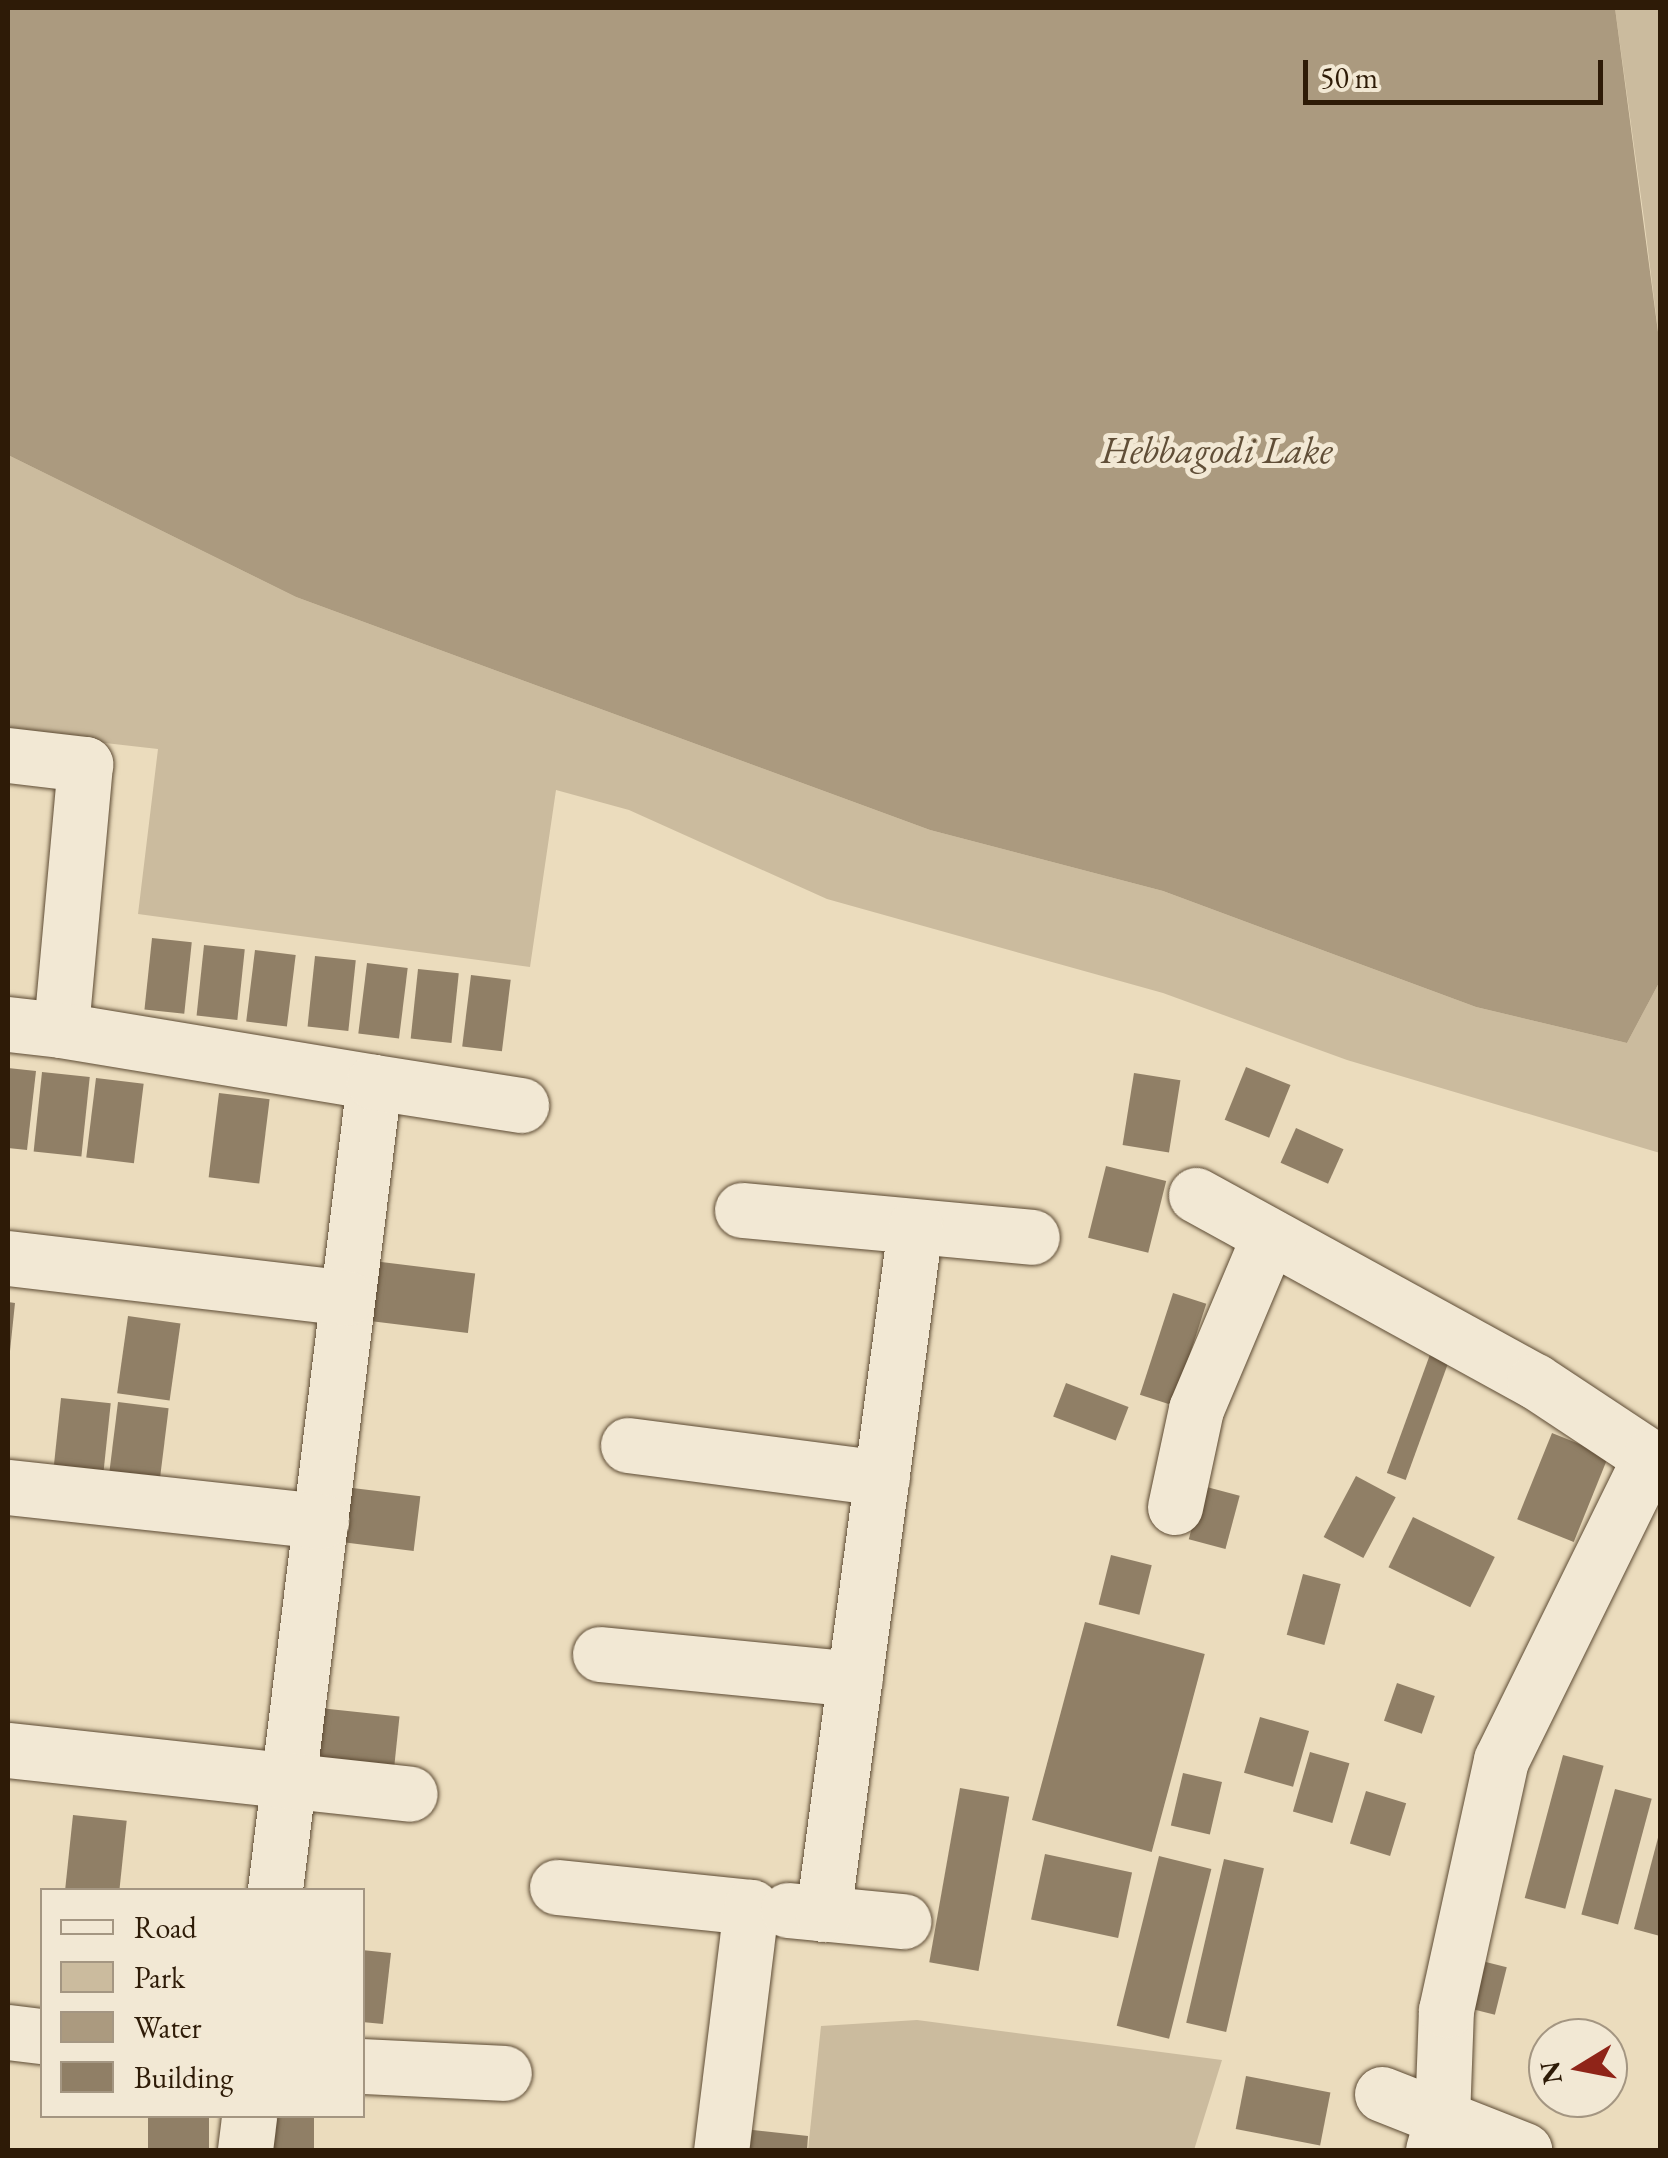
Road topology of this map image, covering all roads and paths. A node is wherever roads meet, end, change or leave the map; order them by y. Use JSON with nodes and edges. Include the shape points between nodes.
{"nodes":[{"id":1,"x":8,"y":756,"type":"edge"},
{"id":2,"x":8,"y":1024,"type":"edge"},
{"id":3,"x":61,"y":1030,"type":"junction"},
{"id":4,"x":374,"y":1082,"type":"junction"},
{"id":5,"x":521,"y":1105,"type":"dead end"},
{"id":6,"x":1196,"y":1195,"type":"dead end"},
{"id":7,"x":742,"y":1210,"type":"dead end"},
{"id":8,"x":916,"y":1227,"type":"junction"},
{"id":9,"x":1269,"y":1236,"type":"junction"},
{"id":10,"x":1032,"y":1237,"type":"dead end"},
{"id":11,"x":8,"y":1258,"type":"edge"},
{"id":12,"x":346,"y":1298,"type":"junction"},
{"id":13,"x":628,"y":1445,"type":"dead end"},
{"id":14,"x":1655,"y":1461,"type":"edge"},
{"id":15,"x":882,"y":1478,"type":"junction"},
{"id":16,"x":8,"y":1487,"type":"edge"},
{"id":17,"x":1175,"y":1507,"type":"dead end"},
{"id":18,"x":321,"y":1521,"type":"junction"},
{"id":19,"x":600,"y":1654,"type":"dead end"},
{"id":20,"x":855,"y":1679,"type":"junction"},
{"id":21,"x":8,"y":1750,"type":"edge"},
{"id":22,"x":288,"y":1780,"type":"junction"},
{"id":23,"x":410,"y":1794,"type":"dead end"},
{"id":24,"x":557,"y":1887,"type":"dead end"},
{"id":25,"x":275,"y":1888,"type":"edge"},
{"id":26,"x":750,"y":1907,"type":"junction"},
{"id":27,"x":823,"y":1914,"type":"junction"},
{"id":28,"x":904,"y":1920,"type":"dead end"},
{"id":29,"x":8,"y":2032,"type":"edge"},
{"id":30,"x":40,"y":2036,"type":"edge"},
{"id":31,"x":365,"y":2066,"type":"edge"},
{"id":32,"x":504,"y":2073,"type":"dead end"},
{"id":33,"x":1382,"y":2094,"type":"dead end"},
{"id":34,"x":249,"y":2118,"type":"edge"},
{"id":35,"x":1437,"y":2134,"type":"edge"},
{"id":36,"x":246,"y":2150,"type":"edge"},
{"id":37,"x":722,"y":2150,"type":"edge"},
{"id":38,"x":1524,"y":2150,"type":"edge"}],
"edges":[{"from":1,"to":3,"type":"street","via":[[86,764]]},
{"from":2,"to":3,"type":"street"},
{"from":3,"to":4,"type":"street"},
{"from":4,"to":5,"type":"street"},
{"from":4,"to":12,"type":"street"},
{"from":6,"to":9,"type":"street"},
{"from":7,"to":8,"type":"street"},
{"from":8,"to":10,"type":"street"},
{"from":8,"to":15,"type":"street"},
{"from":9,"to":14,"type":"street","via":[[1535,1382]]},
{"from":9,"to":17,"type":"street","via":[[1196,1410]]},
{"from":11,"to":12,"type":"street"},
{"from":12,"to":18,"type":"street"},
{"from":13,"to":15,"type":"street"},
{"from":14,"to":35,"type":"street","via":[[1500,1760],[1446,2010]]},
{"from":15,"to":20,"type":"street"},
{"from":16,"to":18,"type":"street"},
{"from":18,"to":22,"type":"street"},
{"from":19,"to":20,"type":"street"},
{"from":20,"to":27,"type":"street"},
{"from":21,"to":22,"type":"street"},
{"from":22,"to":23,"type":"street"},
{"from":22,"to":25,"type":"street"},
{"from":24,"to":26,"type":"street"},
{"from":26,"to":27,"type":"street"},
{"from":26,"to":37,"type":"street"},
{"from":27,"to":28,"type":"street"},
{"from":29,"to":30,"type":"street"},
{"from":31,"to":32,"type":"street"},
{"from":33,"to":35,"type":"street"},
{"from":34,"to":36,"type":"street"},
{"from":35,"to":38,"type":"street"}]}
